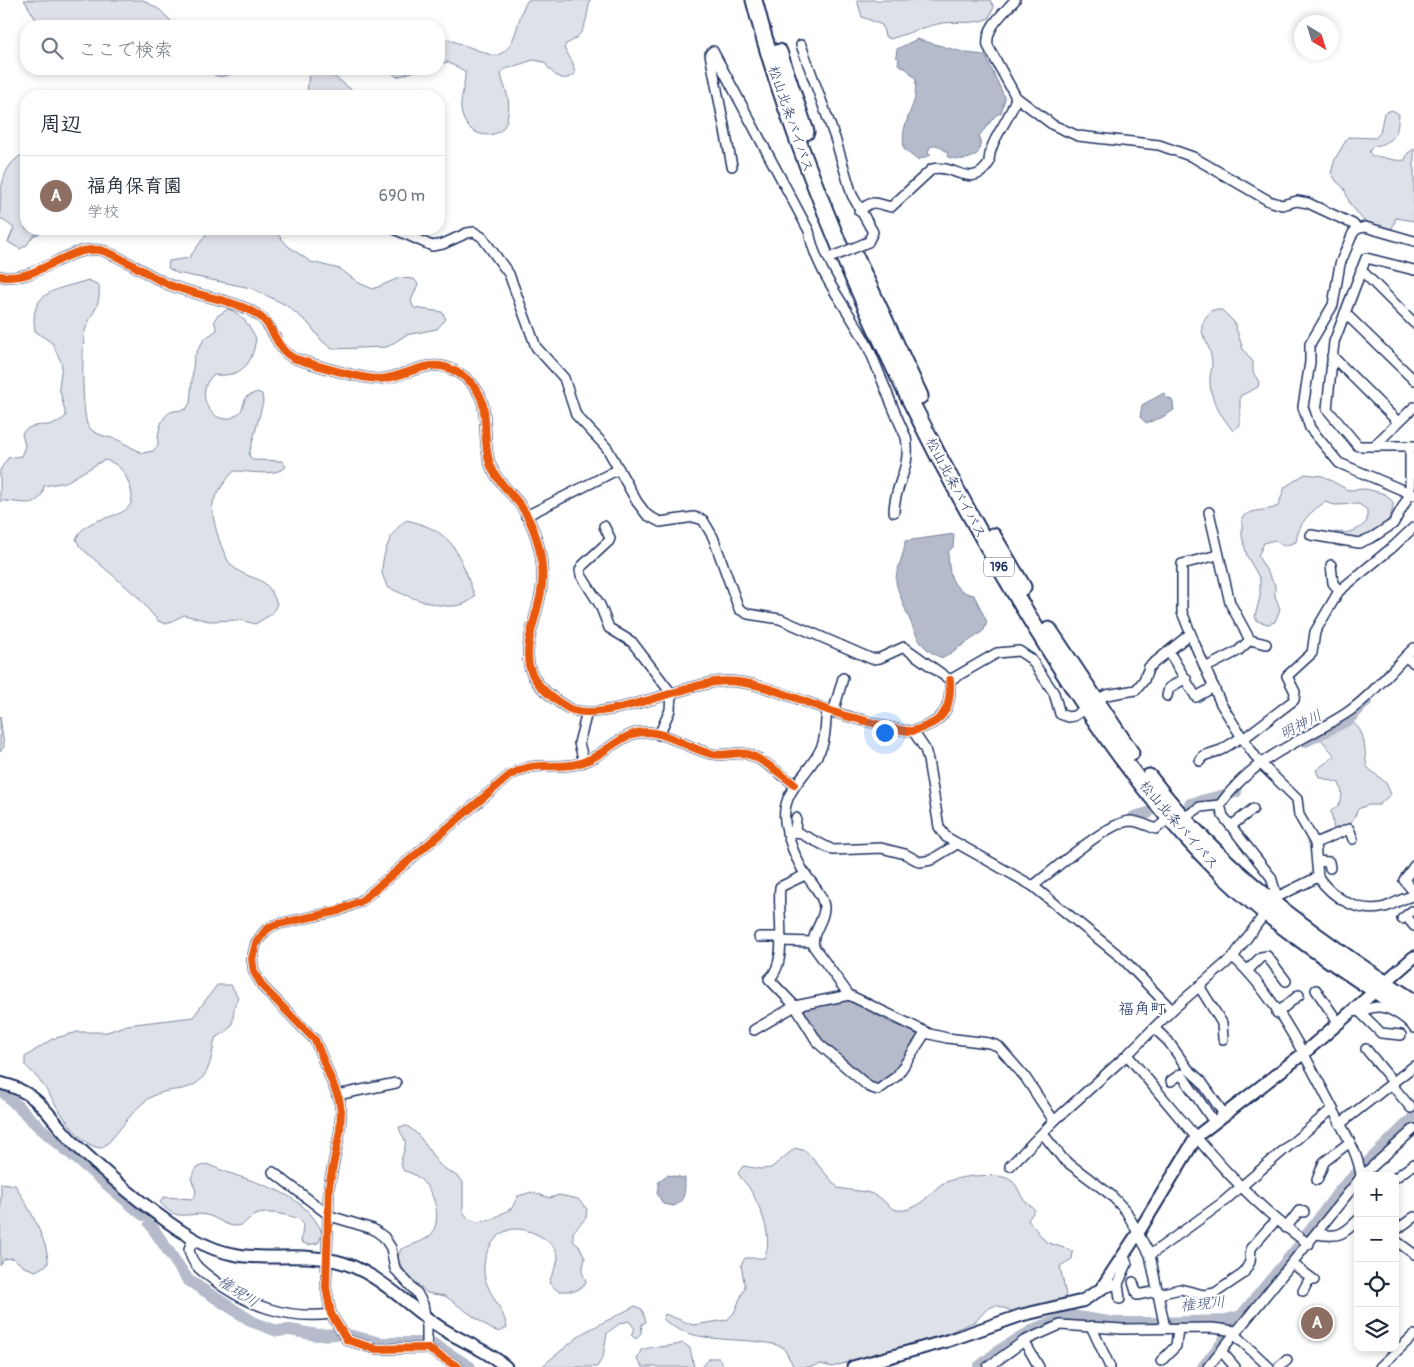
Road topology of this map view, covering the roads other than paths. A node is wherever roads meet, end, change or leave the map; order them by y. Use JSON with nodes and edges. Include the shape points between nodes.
{"nodes":[{"id":1,"x":754,"y":0,"type":"edge"},
{"id":2,"x":765,"y":0,"type":"edge"},
{"id":3,"x":1015,"y":0,"type":"edge"},
{"id":4,"x":801,"y":45,"type":"dead end"},
{"id":5,"x":1016,"y":97,"type":"junction"},
{"id":6,"x":732,"y":166,"type":"dead end"},
{"id":7,"x":859,"y":211,"type":"junction"},
{"id":8,"x":1357,"y":229,"type":"junction"},
{"id":9,"x":407,"y":235,"type":"edge"},
{"id":10,"x":1414,"y":241,"type":"edge"},
{"id":11,"x":818,"y":262,"type":"junction"},
{"id":12,"x":1361,"y":270,"type":"junction"},
{"id":13,"x":1414,"y":270,"type":"edge"},
{"id":14,"x":0,"y":276,"type":"edge"},
{"id":15,"x":1346,"y":312,"type":"junction"},
{"id":16,"x":1414,"y":323,"type":"edge"},
{"id":17,"x":881,"y":344,"type":"junction"},
{"id":18,"x":1332,"y":356,"type":"junction"},
{"id":19,"x":1414,"y":380,"type":"edge"},
{"id":20,"x":1414,"y":407,"type":"edge"},
{"id":21,"x":1398,"y":422,"type":"junction"},
{"id":22,"x":1374,"y":446,"type":"junction"},
{"id":23,"x":1412,"y":446,"type":"edge"},
{"id":24,"x":619,"y":469,"type":"junction"},
{"id":25,"x":1412,"y":494,"type":"edge"},
{"id":26,"x":894,"y":512,"type":"dead end"},
{"id":27,"x":1210,"y":512,"type":"dead end"},
{"id":28,"x":526,"y":516,"type":"junction"},
{"id":29,"x":604,"y":526,"type":"dead end"},
{"id":30,"x":1414,"y":527,"type":"edge"},
{"id":31,"x":1311,"y":535,"type":"dead end"},
{"id":32,"x":1218,"y":555,"type":"junction"},
{"id":33,"x":1331,"y":565,"type":"dead end"},
{"id":34,"x":1339,"y":591,"type":"junction"},
{"id":35,"x":1190,"y":634,"type":"junction"},
{"id":36,"x":1250,"y":640,"type":"junction"},
{"id":37,"x":1266,"y":644,"type":"dead end"},
{"id":38,"x":1414,"y":648,"type":"edge"},
{"id":39,"x":1169,"y":652,"type":"junction"},
{"id":40,"x":1404,"y":657,"type":"junction"},
{"id":41,"x":1414,"y":663,"type":"edge"},
{"id":42,"x":1206,"y":668,"type":"junction"},
{"id":43,"x":843,"y":678,"type":"dead end"},
{"id":44,"x":1186,"y":678,"type":"junction"},
{"id":45,"x":950,"y":680,"type":"junction"},
{"id":46,"x":1214,"y":687,"type":"junction"},
{"id":47,"x":670,"y":693,"type":"junction"},
{"id":48,"x":1167,"y":696,"type":"dead end"},
{"id":49,"x":1091,"y":705,"type":"junction"},
{"id":50,"x":587,"y":712,"type":"junction"},
{"id":51,"x":830,"y":713,"type":"junction"},
{"id":52,"x":913,"y":731,"type":"junction"},
{"id":53,"x":659,"y":735,"type":"junction"},
{"id":54,"x":1243,"y":738,"type":"junction"},
{"id":55,"x":1200,"y":761,"type":"dead end"},
{"id":56,"x":584,"y":762,"type":"junction"},
{"id":57,"x":1260,"y":763,"type":"junction"},
{"id":58,"x":794,"y":784,"type":"junction"},
{"id":59,"x":1224,"y":798,"type":"junction"},
{"id":60,"x":1253,"y":809,"type":"dead end"},
{"id":61,"x":796,"y":818,"type":"dead end"},
{"id":62,"x":1176,"y":818,"type":"junction"},
{"id":63,"x":1231,"y":826,"type":"junction"},
{"id":64,"x":791,"y":833,"type":"junction"},
{"id":65,"x":1353,"y":839,"type":"dead end"},
{"id":66,"x":1314,"y":843,"type":"junction"},
{"id":67,"x":956,"y":844,"type":"junction"},
{"id":68,"x":1317,"y":861,"type":"junction"},
{"id":69,"x":1414,"y":866,"type":"edge"},
{"id":70,"x":1330,"y":868,"type":"dead end"},
{"id":71,"x":805,"y":875,"type":"junction"},
{"id":72,"x":1318,"y":877,"type":"junction"},
{"id":73,"x":1033,"y":886,"type":"junction"},
{"id":74,"x":1414,"y":894,"type":"edge"},
{"id":75,"x":1272,"y":904,"type":"junction"},
{"id":76,"x":1407,"y":916,"type":"dead end"},
{"id":77,"x":1414,"y":926,"type":"edge"},
{"id":78,"x":758,"y":937,"type":"dead end"},
{"id":79,"x":779,"y":939,"type":"junction"},
{"id":80,"x":813,"y":942,"type":"junction"},
{"id":81,"x":1233,"y":957,"type":"junction"},
{"id":82,"x":1414,"y":957,"type":"edge"},
{"id":83,"x":1248,"y":970,"type":"junction"},
{"id":84,"x":1286,"y":980,"type":"dead end"},
{"id":85,"x":1199,"y":986,"type":"junction"},
{"id":86,"x":1379,"y":986,"type":"junction"},
{"id":87,"x":1316,"y":990,"type":"dead end"},
{"id":88,"x":849,"y":995,"type":"junction"},
{"id":89,"x":1299,"y":995,"type":"dead end"},
{"id":90,"x":1414,"y":1002,"type":"edge"},
{"id":91,"x":796,"y":1006,"type":"junction"},
{"id":92,"x":1172,"y":1010,"type":"junction"},
{"id":93,"x":1356,"y":1011,"type":"junction"},
{"id":94,"x":1277,"y":1013,"type":"junction"},
{"id":95,"x":1407,"y":1016,"type":"edge"},
{"id":96,"x":1338,"y":1022,"type":"junction"},
{"id":97,"x":1154,"y":1028,"type":"junction"},
{"id":98,"x":1414,"y":1028,"type":"edge"},
{"id":99,"x":754,"y":1030,"type":"dead end"},
{"id":100,"x":926,"y":1032,"type":"junction"},
{"id":101,"x":1223,"y":1039,"type":"dead end"},
{"id":102,"x":1366,"y":1049,"type":"dead end"},
{"id":103,"x":1304,"y":1053,"type":"junction"},
{"id":104,"x":1128,"y":1055,"type":"junction"},
{"id":105,"x":1414,"y":1066,"type":"edge"},
{"id":106,"x":1171,"y":1081,"type":"dead end"},
{"id":107,"x":0,"y":1082,"type":"edge"},
{"id":108,"x":396,"y":1083,"type":"dead end"},
{"id":109,"x":1392,"y":1083,"type":"junction"},
{"id":110,"x":337,"y":1095,"type":"junction"},
{"id":111,"x":1411,"y":1108,"type":"dead end"},
{"id":112,"x":1332,"y":1109,"type":"junction"},
{"id":113,"x":1224,"y":1114,"type":"junction"},
{"id":114,"x":1054,"y":1121,"type":"junction"},
{"id":115,"x":1214,"y":1122,"type":"junction"},
{"id":116,"x":1340,"y":1124,"type":"junction"},
{"id":117,"x":1414,"y":1129,"type":"edge"},
{"id":118,"x":1043,"y":1134,"type":"junction"},
{"id":119,"x":1197,"y":1136,"type":"junction"},
{"id":120,"x":1350,"y":1142,"type":"junction"},
{"id":121,"x":1414,"y":1164,"type":"edge"},
{"id":122,"x":1010,"y":1166,"type":"dead end"},
{"id":123,"x":273,"y":1172,"type":"dead end"},
{"id":124,"x":1359,"y":1172,"type":"edge"},
{"id":125,"x":1367,"y":1172,"type":"edge"},
{"id":126,"x":1399,"y":1175,"type":"edge"},
{"id":127,"x":1317,"y":1180,"type":"dead end"},
{"id":128,"x":1354,"y":1185,"type":"edge"},
{"id":129,"x":1241,"y":1186,"type":"junction"},
{"id":130,"x":1304,"y":1212,"type":"dead end"},
{"id":131,"x":330,"y":1216,"type":"junction"},
{"id":132,"x":1414,"y":1217,"type":"edge"},
{"id":133,"x":1276,"y":1220,"type":"junction"},
{"id":134,"x":1354,"y":1224,"type":"edge"},
{"id":135,"x":1399,"y":1227,"type":"edge"},
{"id":136,"x":1286,"y":1228,"type":"junction"},
{"id":137,"x":1138,"y":1233,"type":"junction"},
{"id":138,"x":1316,"y":1234,"type":"junction"},
{"id":139,"x":193,"y":1239,"type":"junction"},
{"id":140,"x":1305,"y":1241,"type":"junction"},
{"id":141,"x":1399,"y":1243,"type":"edge"},
{"id":142,"x":1414,"y":1254,"type":"edge"},
{"id":143,"x":1150,"y":1255,"type":"junction"},
{"id":144,"x":1124,"y":1256,"type":"junction"},
{"id":145,"x":328,"y":1260,"type":"junction"},
{"id":146,"x":1292,"y":1264,"type":"junction"},
{"id":147,"x":1133,"y":1282,"type":"dead end"},
{"id":148,"x":1118,"y":1284,"type":"junction"},
{"id":149,"x":1101,"y":1289,"type":"junction"},
{"id":150,"x":1303,"y":1291,"type":"dead end"},
{"id":151,"x":1158,"y":1293,"type":"junction"},
{"id":152,"x":1120,"y":1299,"type":"dead end"},
{"id":153,"x":331,"y":1314,"type":"junction"},
{"id":154,"x":426,"y":1318,"type":"junction"},
{"id":155,"x":1092,"y":1326,"type":"junction"},
{"id":156,"x":1165,"y":1328,"type":"junction"},
{"id":157,"x":1178,"y":1328,"type":"junction"},
{"id":158,"x":1232,"y":1331,"type":"junction"},
{"id":159,"x":1414,"y":1335,"type":"edge"},
{"id":160,"x":1024,"y":1341,"type":"junction"},
{"id":161,"x":427,"y":1344,"type":"junction"},
{"id":162,"x":1222,"y":1352,"type":"junction"},
{"id":163,"x":1287,"y":1360,"type":"dead end"},
{"id":164,"x":1161,"y":1361,"type":"dead end"},
{"id":165,"x":990,"y":1366,"type":"edge"},
{"id":166,"x":458,"y":1367,"type":"edge"},
{"id":167,"x":506,"y":1367,"type":"edge"},
{"id":168,"x":853,"y":1367,"type":"edge"},
{"id":169,"x":1039,"y":1367,"type":"edge"},
{"id":170,"x":1110,"y":1367,"type":"edge"},
{"id":171,"x":1208,"y":1367,"type":"edge"},
{"id":172,"x":1235,"y":1367,"type":"edge"},
{"id":173,"x":1269,"y":1367,"type":"edge"},
{"id":174,"x":1279,"y":1367,"type":"edge"},
{"id":175,"x":1380,"y":1367,"type":"edge"}],
"edges":[{"from":1,"to":17,"type":"highway","name":"松山北条バイパス","number":"196","via":[[801,149]]},
{"from":2,"to":17,"type":"highway","name":"松山北条バイパス","number":"196","via":[[810,145]]},
{"from":3,"to":5,"type":"street","via":[[986,37]]},
{"from":4,"to":7,"type":"street"},
{"from":5,"to":7,"type":"street","via":[[989,150],[989,163],[979,174],[966,176],[939,167],[932,169],[891,207],[875,202]]},
{"from":5,"to":8,"type":"street","via":[[1062,130],[1078,136],[1159,145],[1193,157],[1269,201],[1282,205],[1308,202]]},
{"from":6,"to":11,"type":"street","via":[[710,54],[713,50],[809,231]]},
{"from":7,"to":11,"type":"street","bridge":true,"via":[[873,232],[868,242]]},
{"from":8,"to":10,"type":"street","via":[[1373,229]]},
{"from":8,"to":25,"type":"street","via":[[1340,264],[1333,305],[1310,344],[1303,407],[1310,428],[1334,458]]},
{"from":9,"to":24,"type":"street","via":[[432,246],[468,233],[474,232],[482,237],[508,274],[536,347],[564,378],[576,415],[606,448]]},
{"from":11,"to":17,"type":"street","via":[[826,280],[842,301]]},
{"from":12,"to":13,"type":"street","via":[[1366,258]]},
{"from":12,"to":15,"type":"street"},
{"from":12,"to":16,"type":"street"},
{"from":14,"to":28,"type":"street","via":[[9,278],[29,274],[66,257],[100,250],[167,284],[260,316],[272,330],[280,348],[293,358],[379,379],[424,366],[450,368],[472,384],[482,400],[490,465]]},
{"from":15,"to":18,"type":"street"},
{"from":15,"to":19,"type":"street"},
{"from":17,"to":26,"type":"street","via":[[909,453]]},
{"from":17,"to":49,"type":"highway","name":"松山北条バイパス","number":"196","via":[[968,512]]},
{"from":18,"to":21,"type":"street"},
{"from":18,"to":22,"type":"street","via":[[1327,409],[1358,446]]},
{"from":20,"to":21,"type":"street"},
{"from":21,"to":22,"type":"street"},
{"from":22,"to":23,"type":"street"},
{"from":23,"to":25,"type":"street"},
{"from":24,"to":28,"type":"street"},
{"from":24,"to":45,"type":"street","via":[[647,515],[660,522],[694,517],[703,520],[713,537],[739,609],[748,614],[780,619],[872,659],[904,647]]},
{"from":25,"to":31,"type":"street","via":[[1397,520],[1374,537],[1359,543]]},
{"from":27,"to":32,"type":"street"},
{"from":28,"to":50,"type":"street","via":[[540,553],[543,580],[529,644],[529,665],[538,684],[550,694],[568,708]]},
{"from":29,"to":47,"type":"street","via":[[609,541],[582,566],[581,575],[600,605],[609,628],[632,642]]},
{"from":30,"to":34,"type":"street"},
{"from":32,"to":35,"type":"street","via":[[1182,564],[1181,604]]},
{"from":32,"to":36,"type":"street","via":[[1230,603]]},
{"from":33,"to":34,"type":"street","via":[[1333,582]]},
{"from":34,"to":54,"type":"street","via":[[1315,632],[1312,653],[1287,676],[1295,692],[1294,700]]},
{"from":35,"to":39,"type":"street"},
{"from":35,"to":42,"type":"street"},
{"from":36,"to":37,"type":"street"},
{"from":36,"to":42,"type":"street","via":[[1238,651]]},
{"from":38,"to":40,"type":"street"},
{"from":39,"to":44,"type":"street"},
{"from":39,"to":49,"type":"street","via":[[1149,667],[1136,690],[1106,695]]},
{"from":40,"to":41,"type":"street"},
{"from":40,"to":57,"type":"street","via":[[1346,713]]},
{"from":42,"to":46,"type":"street"},
{"from":43,"to":51,"type":"street"},
{"from":44,"to":46,"type":"street","via":[[1196,697]]},
{"from":44,"to":48,"type":"street","via":[[1169,688]]},
{"from":45,"to":49,"type":"street","via":[[997,653],[1019,651],[1031,659],[1054,693],[1060,714],[1068,717]]},
{"from":45,"to":52,"type":"street","via":[[948,707],[942,718]]},
{"from":46,"to":54,"type":"street"},
{"from":47,"to":50,"type":"street","via":[[608,710]]},
{"from":47,"to":51,"type":"street","via":[[714,682],[740,682]]},
{"from":47,"to":53,"type":"street","via":[[670,710]]},
{"from":49,"to":62,"type":"highway","name":"松山北条バイパス","number":"196"},
{"from":50,"to":56,"type":"street","via":[[579,743]]},
{"from":51,"to":52,"type":"street"},
{"from":51,"to":58,"type":"street","via":[[822,745]]},
{"from":52,"to":67,"type":"street","via":[[928,760],[939,827]]},
{"from":53,"to":56,"type":"street","via":[[647,732],[632,734]]},
{"from":53,"to":58,"type":"street","via":[[714,755],[752,755]]},
{"from":54,"to":55,"type":"street","via":[[1203,756]]},
{"from":54,"to":57,"type":"street"},
{"from":56,"to":110,"type":"street","via":[[536,764],[510,775],[361,901],[338,911],[274,925],[260,937],[252,959],[257,980],[315,1040]]},
{"from":57,"to":59,"type":"street","via":[[1242,777]]},
{"from":57,"to":66,"type":"street","via":[[1293,793],[1299,815]]},
{"from":58,"to":64,"type":"street","via":[[786,808]]},
{"from":59,"to":62,"type":"street"},
{"from":59,"to":63,"type":"street","via":[[1223,816]]},
{"from":60,"to":63,"type":"street"},
{"from":61,"to":64,"type":"street"},
{"from":62,"to":73,"type":"street","via":[[1156,829],[1130,822],[1119,824],[1089,842]]},
{"from":62,"to":75,"type":"highway","name":"松山北条バイパス","number":"196","via":[[1225,877]]},
{"from":63,"to":75,"type":"street","via":[[1271,877]]},
{"from":64,"to":67,"type":"street","via":[[833,850],[881,848],[920,862],[931,860]]},
{"from":64,"to":71,"type":"street"},
{"from":65,"to":66,"type":"street","via":[[1350,829]]},
{"from":66,"to":68,"type":"street"},
{"from":67,"to":73,"type":"street"},
{"from":68,"to":70,"type":"street","via":[[1329,862]]},
{"from":68,"to":72,"type":"street"},
{"from":69,"to":74,"type":"street","via":[[1404,880]]},
{"from":71,"to":79,"type":"street","via":[[780,887],[782,920]]},
{"from":71,"to":80,"type":"street","via":[[824,905]]},
{"from":72,"to":74,"type":"street","via":[[1333,894],[1364,909],[1384,908]]},
{"from":72,"to":75,"type":"street"},
{"from":73,"to":92,"type":"street","via":[[1122,958]]},
{"from":75,"to":81,"type":"street"},
{"from":75,"to":86,"type":"highway","name":"松山北条バイパス","number":"196","via":[[1308,946]]},
{"from":76,"to":77,"type":"street"},
{"from":78,"to":79,"type":"street"},
{"from":79,"to":80,"type":"street"},
{"from":79,"to":91,"type":"street","via":[[779,967],[769,979]]},
{"from":80,"to":88,"type":"street"},
{"from":81,"to":83,"type":"street"},
{"from":81,"to":85,"type":"street"},
{"from":82,"to":86,"type":"street"},
{"from":83,"to":84,"type":"street","via":[[1261,957],[1267,956]]},
{"from":83,"to":94,"type":"street"},
{"from":85,"to":92,"type":"street"},
{"from":85,"to":101,"type":"street","via":[[1222,1023]]},
{"from":86,"to":90,"type":"highway","name":"松山北条バイパス","number":"196"},
{"from":86,"to":93,"type":"street"},
{"from":86,"to":95,"type":"highway","name":"松山北条バイパス","number":"196"},
{"from":87,"to":96,"type":"street"},
{"from":88,"to":91,"type":"street"},
{"from":88,"to":100,"type":"street"},
{"from":89,"to":94,"type":"street"},
{"from":91,"to":99,"type":"street"},
{"from":91,"to":100,"type":"street","via":[[818,1043],[873,1090],[883,1088],[897,1076]]},
{"from":92,"to":97,"type":"street"},
{"from":93,"to":95,"type":"street","via":[[1378,1006]]},
{"from":93,"to":95,"type":"street","via":[[1381,1033],[1397,1034]]},
{"from":93,"to":96,"type":"street"},
{"from":94,"to":103,"type":"street"},
{"from":95,"to":98,"type":"street"},
{"from":96,"to":103,"type":"street"},
{"from":97,"to":104,"type":"street"},
{"from":97,"to":113,"type":"street","via":[[1201,1081]]},
{"from":100,"to":114,"type":"street","via":[[998,1046],[1026,1077]]},
{"from":102,"to":109,"type":"street"},
{"from":103,"to":112,"type":"street"},
{"from":103,"to":113,"type":"street"},
{"from":104,"to":114,"type":"street"},
{"from":104,"to":119,"type":"street"},
{"from":105,"to":109,"type":"street"},
{"from":106,"to":115,"type":"street","via":[[1182,1074]]},
{"from":107,"to":139,"type":"street","via":[[32,1095],[79,1148]]},
{"from":108,"to":110,"type":"street"},
{"from":109,"to":111,"type":"street"},
{"from":109,"to":116,"type":"street"},
{"from":110,"to":131,"type":"street","via":[[341,1121],[331,1170]]},
{"from":112,"to":116,"type":"street"},
{"from":112,"to":129,"type":"street"},
{"from":113,"to":115,"type":"street"},
{"from":114,"to":118,"type":"street"},
{"from":115,"to":119,"type":"street"},
{"from":116,"to":120,"type":"street"},
{"from":117,"to":125,"type":"street"},
{"from":118,"to":122,"type":"street"},
{"from":118,"to":137,"type":"street","via":[[1063,1159],[1119,1202]]},
{"from":119,"to":129,"type":"street"},
{"from":119,"to":137,"type":"street"},
{"from":120,"to":124,"type":"street","via":[[1360,1162]]},
{"from":120,"to":127,"type":"street","via":[[1324,1162]]},
{"from":121,"to":126,"type":"street"},
{"from":123,"to":131,"type":"street"},
{"from":128,"to":138,"type":"street"},
{"from":129,"to":133,"type":"street"},
{"from":129,"to":143,"type":"street"},
{"from":130,"to":136,"type":"street","via":[[1299,1211]]},
{"from":131,"to":145,"type":"street"},
{"from":131,"to":154,"type":"street","via":[[373,1229],[384,1237],[391,1248],[395,1269],[417,1293]]},
{"from":132,"to":135,"type":"street"},
{"from":133,"to":136,"type":"street"},
{"from":133,"to":151,"type":"street","via":[[1251,1248],[1250,1262],[1243,1274],[1215,1293],[1204,1295],[1180,1289]]},
{"from":134,"to":138,"type":"street","via":[[1336,1239]]},
{"from":136,"to":140,"type":"street"},
{"from":137,"to":143,"type":"street"},
{"from":137,"to":144,"type":"street"},
{"from":138,"to":140,"type":"street"},
{"from":139,"to":145,"type":"street","via":[[240,1256]]},
{"from":139,"to":153,"type":"street","via":[[189,1249],[194,1263],[238,1297],[286,1313]]},
{"from":140,"to":146,"type":"street"},
{"from":141,"to":142,"type":"street"},
{"from":143,"to":151,"type":"street"},
{"from":144,"to":148,"type":"street","via":[[1128,1264]]},
{"from":144,"to":149,"type":"street"},
{"from":145,"to":153,"type":"street","via":[[326,1287]]},
{"from":145,"to":154,"type":"street","via":[[363,1270]]},
{"from":146,"to":150,"type":"street","via":[[1312,1279]]},
{"from":146,"to":158,"type":"street"},
{"from":147,"to":151,"type":"street","via":[[1137,1296]]},
{"from":148,"to":149,"type":"street"},
{"from":148,"to":152,"type":"street"},
{"from":149,"to":168,"type":"street","via":[[1082,1300]]},
{"from":151,"to":156,"type":"street"},
{"from":153,"to":161,"type":"street","via":[[352,1343],[376,1349]]},
{"from":154,"to":161,"type":"street"},
{"from":154,"to":167,"type":"street"},
{"from":155,"to":156,"type":"street"},
{"from":155,"to":160,"type":"street","via":[[1060,1325]]},
{"from":155,"to":170,"type":"street"},
{"from":156,"to":157,"type":"street"},
{"from":157,"to":158,"type":"street"},
{"from":157,"to":164,"type":"street","via":[[1176,1346]]},
{"from":158,"to":162,"type":"street"},
{"from":158,"to":173,"type":"street"},
{"from":159,"to":175,"type":"street"},
{"from":160,"to":165,"type":"street"},
{"from":160,"to":169,"type":"street"},
{"from":161,"to":166,"type":"street"},
{"from":162,"to":171,"type":"street"},
{"from":162,"to":172,"type":"street"},
{"from":163,"to":174,"type":"street"}]}
